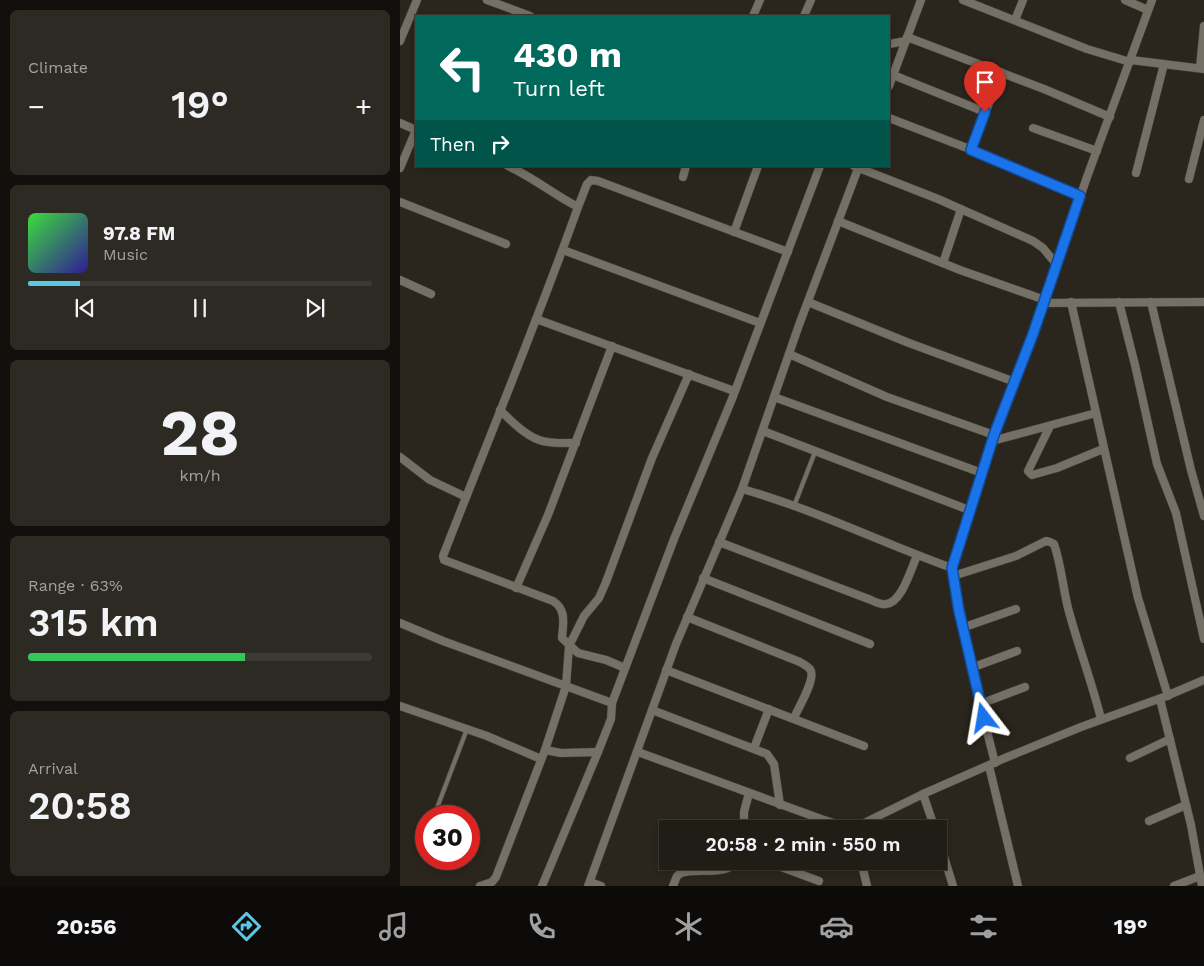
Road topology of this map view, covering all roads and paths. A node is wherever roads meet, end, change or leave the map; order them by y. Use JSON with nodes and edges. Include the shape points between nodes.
{"nodes":[{"id":1,"x":417,"y":0,"type":"edge"},
{"id":2,"x":487,"y":0,"type":"edge"},
{"id":3,"x":760,"y":0,"type":"edge"},
{"id":4,"x":811,"y":0,"type":"edge"},
{"id":5,"x":921,"y":0,"type":"edge"},
{"id":6,"x":963,"y":0,"type":"edge"},
{"id":7,"x":1023,"y":0,"type":"edge"},
{"id":8,"x":1125,"y":0,"type":"edge"},
{"id":9,"x":1152,"y":0,"type":"edge"},
{"id":10,"x":1148,"y":10,"type":"junction"},
{"id":11,"x":527,"y":15,"type":"edge"},
{"id":12,"x":754,"y":15,"type":"edge"},
{"id":13,"x":804,"y":15,"type":"edge"},
{"id":14,"x":1015,"y":20,"type":"junction"},
{"id":15,"x":1204,"y":26,"type":"edge"},
{"id":16,"x":906,"y":39,"type":"junction"},
{"id":17,"x":400,"y":41,"type":"edge"},
{"id":18,"x":890,"y":44,"type":"edge"},
{"id":19,"x":1131,"y":61,"type":"junction"},
{"id":20,"x":1164,"y":64,"type":"junction"},
{"id":21,"x":1202,"y":69,"type":"edge"},
{"id":22,"x":1001,"y":72,"type":"junction"},
{"id":23,"x":893,"y":75,"type":"junction"},
{"id":24,"x":890,"y":83,"type":"edge"},
{"id":25,"x":985,"y":112,"type":"junction"},
{"id":26,"x":1110,"y":116,"type":"junction"},
{"id":27,"x":890,"y":118,"type":"edge"},
{"id":28,"x":1204,"y":120,"type":"edge"},
{"id":29,"x":400,"y":123,"type":"edge"},
{"id":30,"x":1032,"y":128,"type":"dead end"},
{"id":31,"x":415,"y":130,"type":"edge"},
{"id":32,"x":415,"y":132,"type":"edge"},
{"id":33,"x":971,"y":150,"type":"junction"},
{"id":34,"x":1097,"y":151,"type":"junction"},
{"id":35,"x":513,"y":167,"type":"edge"},
{"id":36,"x":686,"y":167,"type":"edge"},
{"id":37,"x":758,"y":167,"type":"edge"},
{"id":38,"x":820,"y":167,"type":"edge"},
{"id":39,"x":857,"y":167,"type":"edge"},
{"id":40,"x":400,"y":168,"type":"edge"},
{"id":41,"x":1136,"y":173,"type":"dead end"},
{"id":42,"x":683,"y":177,"type":"dead end"},
{"id":43,"x":1189,"y":179,"type":"dead end"},
{"id":44,"x":1080,"y":196,"type":"junction"},
{"id":45,"x":400,"y":202,"type":"edge"},
{"id":46,"x":578,"y":207,"type":"junction"},
{"id":47,"x":961,"y":209,"type":"junction"},
{"id":48,"x":838,"y":221,"type":"junction"},
{"id":49,"x":734,"y":232,"type":"junction"},
{"id":50,"x":506,"y":244,"type":"dead end"},
{"id":51,"x":563,"y":250,"type":"junction"},
{"id":52,"x":788,"y":252,"type":"junction"},
{"id":53,"x":943,"y":263,"type":"junction"},
{"id":54,"x":1057,"y":265,"type":"junction"},
{"id":55,"x":400,"y":280,"type":"edge"},
{"id":56,"x":431,"y":294,"type":"dead end"},
{"id":57,"x":808,"y":302,"type":"junction"},
{"id":58,"x":1044,"y":302,"type":"junction"},
{"id":59,"x":1071,"y":302,"type":"junction"},
{"id":60,"x":1119,"y":302,"type":"junction"},
{"id":61,"x":1151,"y":302,"type":"junction"},
{"id":62,"x":1204,"y":302,"type":"edge"},
{"id":63,"x":536,"y":319,"type":"junction"},
{"id":64,"x":760,"y":323,"type":"junction"},
{"id":65,"x":612,"y":346,"type":"junction"},
{"id":66,"x":789,"y":354,"type":"junction"},
{"id":67,"x":689,"y":374,"type":"junction"},
{"id":68,"x":1015,"y":382,"type":"junction"},
{"id":69,"x":734,"y":391,"type":"junction"},
{"id":70,"x":774,"y":396,"type":"junction"},
{"id":71,"x":500,"y":410,"type":"junction"},
{"id":72,"x":1096,"y":413,"type":"junction"},
{"id":73,"x":1050,"y":426,"type":"junction"},
{"id":74,"x":762,"y":431,"type":"junction"},
{"id":75,"x":993,"y":438,"type":"junction"},
{"id":76,"x":576,"y":442,"type":"junction"},
{"id":77,"x":1104,"y":449,"type":"junction"},
{"id":78,"x":815,"y":452,"type":"junction"},
{"id":79,"x":400,"y":457,"type":"edge"},
{"id":80,"x":982,"y":473,"type":"junction"},
{"id":81,"x":742,"y":489,"type":"junction"},
{"id":82,"x":466,"y":498,"type":"junction"},
{"id":83,"x":794,"y":507,"type":"junction"},
{"id":84,"x":970,"y":510,"type":"junction"},
{"id":85,"x":1204,"y":516,"type":"edge"},
{"id":86,"x":719,"y":542,"type":"junction"},
{"id":87,"x":917,"y":556,"type":"junction"},
{"id":88,"x":953,"y":572,"type":"junction"},
{"id":89,"x":703,"y":578,"type":"junction"},
{"id":90,"x":516,"y":588,"type":"junction"},
{"id":91,"x":1016,"y":609,"type":"dead end"},
{"id":92,"x":687,"y":618,"type":"junction"},
{"id":93,"x":400,"y":623,"type":"edge"},
{"id":94,"x":962,"y":628,"type":"junction"},
{"id":95,"x":1204,"y":639,"type":"edge"},
{"id":96,"x":870,"y":644,"type":"dead end"},
{"id":97,"x":569,"y":646,"type":"junction"},
{"id":98,"x":1017,"y":650,"type":"dead end"},
{"id":99,"x":625,"y":668,"type":"junction"},
{"id":100,"x":971,"y":668,"type":"junction"},
{"id":101,"x":666,"y":670,"type":"junction"},
{"id":102,"x":1204,"y":680,"type":"edge"},
{"id":103,"x":566,"y":686,"type":"junction"},
{"id":104,"x":1025,"y":686,"type":"dead end"},
{"id":105,"x":1168,"y":696,"type":"junction"},
{"id":106,"x":1160,"y":699,"type":"junction"},
{"id":107,"x":612,"y":703,"type":"junction"},
{"id":108,"x":980,"y":704,"type":"junction"},
{"id":109,"x":400,"y":706,"type":"edge"},
{"id":110,"x":769,"y":709,"type":"junction"},
{"id":111,"x":652,"y":710,"type":"junction"},
{"id":112,"x":794,"y":718,"type":"junction"},
{"id":113,"x":1101,"y":719,"type":"junction"},
{"id":114,"x":467,"y":730,"type":"junction"},
{"id":115,"x":1170,"y":739,"type":"junction"},
{"id":116,"x":864,"y":746,"type":"dead end"},
{"id":117,"x":754,"y":748,"type":"junction"},
{"id":118,"x":545,"y":750,"type":"junction"},
{"id":119,"x":598,"y":752,"type":"junction"},
{"id":120,"x":638,"y":752,"type":"junction"},
{"id":121,"x":1130,"y":758,"type":"dead end"},
{"id":122,"x":541,"y":759,"type":"junction"},
{"id":123,"x":992,"y":764,"type":"junction"},
{"id":124,"x":749,"y":793,"type":"junction"},
{"id":125,"x":923,"y":794,"type":"junction"},
{"id":126,"x":438,"y":805,"type":"edge"},
{"id":127,"x":780,"y":805,"type":"junction"},
{"id":128,"x":1186,"y":805,"type":"junction"},
{"id":129,"x":744,"y":820,"type":"edge"},
{"id":130,"x":823,"y":820,"type":"edge"},
{"id":131,"x":870,"y":820,"type":"edge"},
{"id":132,"x":932,"y":820,"type":"edge"},
{"id":133,"x":1150,"y":821,"type":"dead end"},
{"id":134,"x":947,"y":866,"type":"edge"},
{"id":135,"x":724,"y":870,"type":"edge"},
{"id":136,"x":791,"y":870,"type":"edge"},
{"id":137,"x":863,"y":870,"type":"edge"},
{"id":138,"x":1200,"y":876,"type":"junction"},
{"id":139,"x":819,"y":880,"type":"dead end"},
{"id":140,"x":589,"y":884,"type":"edge"},
{"id":141,"x":480,"y":886,"type":"edge"},
{"id":142,"x":542,"y":886,"type":"edge"},
{"id":143,"x":601,"y":886,"type":"edge"},
{"id":144,"x":673,"y":886,"type":"edge"},
{"id":145,"x":867,"y":886,"type":"edge"},
{"id":146,"x":953,"y":886,"type":"edge"},
{"id":147,"x":1018,"y":886,"type":"edge"},
{"id":148,"x":1174,"y":886,"type":"edge"},
{"id":149,"x":1202,"y":886,"type":"edge"}],
"edges":[{"from":1,"to":17,"type":"street"},
{"from":2,"to":11,"type":"street"},
{"from":3,"to":12,"type":"street"},
{"from":4,"to":13,"type":"street"},
{"from":5,"to":16,"type":"street"},
{"from":6,"to":14,"type":"street"},
{"from":7,"to":14,"type":"street"},
{"from":8,"to":10,"type":"street"},
{"from":9,"to":10,"type":"street"},
{"from":10,"to":19,"type":"street"},
{"from":14,"to":19,"type":"street"},
{"from":15,"to":21,"type":"street"},
{"from":16,"to":18,"type":"street"},
{"from":16,"to":22,"type":"street"},
{"from":16,"to":23,"type":"street"},
{"from":19,"to":20,"type":"street"},
{"from":19,"to":26,"type":"street"},
{"from":20,"to":21,"type":"street"},
{"from":20,"to":41,"type":"street"},
{"from":22,"to":25,"type":"street"},
{"from":22,"to":26,"type":"street"},
{"from":23,"to":24,"type":"street"},
{"from":23,"to":25,"type":"street"},
{"from":25,"to":33,"type":"street"},
{"from":26,"to":34,"type":"street"},
{"from":27,"to":33,"type":"street"},
{"from":28,"to":43,"type":"street"},
{"from":29,"to":31,"type":"street"},
{"from":30,"to":34,"type":"street"},
{"from":32,"to":40,"type":"street"},
{"from":33,"to":44,"type":"street"},
{"from":34,"to":44,"type":"street"},
{"from":35,"to":46,"type":"street"},
{"from":36,"to":42,"type":"street"},
{"from":37,"to":49,"type":"street"},
{"from":38,"to":52,"type":"street"},
{"from":39,"to":47,"type":"street"},
{"from":39,"to":48,"type":"street"},
{"from":44,"to":54,"type":"street"},
{"from":45,"to":50,"type":"street"},
{"from":46,"to":49,"type":"street","via":[[587,184],[591,180],[598,181]]},
{"from":46,"to":51,"type":"street"},
{"from":47,"to":53,"type":"street"},
{"from":47,"to":54,"type":"street","via":[[1033,241]]},
{"from":48,"to":53,"type":"street"},
{"from":48,"to":57,"type":"street"},
{"from":49,"to":52,"type":"street"},
{"from":51,"to":63,"type":"street"},
{"from":51,"to":64,"type":"street"},
{"from":52,"to":64,"type":"street"},
{"from":53,"to":58,"type":"street"},
{"from":54,"to":58,"type":"street"},
{"from":55,"to":56,"type":"street"},
{"from":57,"to":66,"type":"street"},
{"from":57,"to":68,"type":"street"},
{"from":58,"to":59,"type":"street"},
{"from":58,"to":68,"type":"street"},
{"from":59,"to":60,"type":"street"},
{"from":59,"to":72,"type":"street"},
{"from":60,"to":61,"type":"street"},
{"from":60,"to":95,"type":"street","via":[[1157,464],[1176,513]]},
{"from":61,"to":62,"type":"street"},
{"from":61,"to":85,"type":"street"},
{"from":63,"to":65,"type":"street"},
{"from":63,"to":71,"type":"street"},
{"from":64,"to":69,"type":"street"},
{"from":65,"to":67,"type":"street"},
{"from":65,"to":76,"type":"street"},
{"from":66,"to":70,"type":"street"},
{"from":66,"to":75,"type":"street"},
{"from":67,"to":69,"type":"street"},
{"from":67,"to":97,"type":"street","via":[[652,458],[599,598],[584,616]]},
{"from":68,"to":75,"type":"street"},
{"from":69,"to":99,"type":"street"},
{"from":70,"to":74,"type":"street"},
{"from":70,"to":80,"type":"street"},
{"from":71,"to":76,"type":"street","via":[[539,440]]},
{"from":71,"to":82,"type":"street"},
{"from":72,"to":73,"type":"street"},
{"from":72,"to":77,"type":"street"},
{"from":73,"to":75,"type":"street"},
{"from":73,"to":77,"type":"street","via":[[1028,471],[1032,475]]},
{"from":74,"to":78,"type":"street"},
{"from":74,"to":81,"type":"street"},
{"from":75,"to":80,"type":"street"},
{"from":76,"to":90,"type":"street"},
{"from":77,"to":105,"type":"street","via":[[1138,598]]},
{"from":78,"to":83,"type":"lane"},
{"from":78,"to":84,"type":"street"},
{"from":79,"to":82,"type":"street","via":[[430,480]]},
{"from":80,"to":84,"type":"street"},
{"from":81,"to":83,"type":"street"},
{"from":81,"to":86,"type":"street"},
{"from":82,"to":90,"type":"street","via":[[444,560]]},
{"from":83,"to":87,"type":"street"},
{"from":84,"to":88,"type":"street"},
{"from":86,"to":87,"type":"street","via":[[886,604],[896,600],[902,592]]},
{"from":86,"to":89,"type":"street"},
{"from":87,"to":88,"type":"street"},
{"from":88,"to":94,"type":"street"},
{"from":88,"to":113,"type":"street","via":[[1002,560],[1046,541],[1054,544],[1074,632]]},
{"from":89,"to":92,"type":"street"},
{"from":89,"to":96,"type":"street"},
{"from":90,"to":97,"type":"street","via":[[559,605],[563,611],[562,638]]},
{"from":91,"to":94,"type":"street"},
{"from":92,"to":101,"type":"street"},
{"from":92,"to":112,"type":"street","via":[[809,668],[811,682]]},
{"from":93,"to":103,"type":"street"},
{"from":94,"to":100,"type":"street"},
{"from":97,"to":99,"type":"street","via":[[578,653]]},
{"from":97,"to":103,"type":"street"},
{"from":98,"to":100,"type":"street"},
{"from":99,"to":107,"type":"street"},
{"from":100,"to":108,"type":"street"},
{"from":101,"to":110,"type":"street"},
{"from":101,"to":111,"type":"street"},
{"from":102,"to":105,"type":"street"},
{"from":103,"to":107,"type":"street"},
{"from":103,"to":118,"type":"street"},
{"from":104,"to":108,"type":"street"},
{"from":105,"to":106,"type":"street"},
{"from":106,"to":113,"type":"street"},
{"from":106,"to":115,"type":"street"},
{"from":107,"to":119,"type":"street","via":[[611,719]]},
{"from":108,"to":123,"type":"street"},
{"from":109,"to":114,"type":"street"},
{"from":110,"to":112,"type":"street"},
{"from":110,"to":117,"type":"street"},
{"from":111,"to":117,"type":"street"},
{"from":111,"to":120,"type":"street"},
{"from":112,"to":116,"type":"street"},
{"from":113,"to":123,"type":"street"},
{"from":114,"to":122,"type":"street"},
{"from":114,"to":126,"type":"lane"},
{"from":115,"to":121,"type":"street"},
{"from":115,"to":128,"type":"street"},
{"from":117,"to":127,"type":"street","via":[[768,754],[774,764]]},
{"from":118,"to":119,"type":"street"},
{"from":118,"to":122,"type":"street"},
{"from":119,"to":142,"type":"street"},
{"from":120,"to":124,"type":"street"},
{"from":120,"to":140,"type":"street"},
{"from":122,"to":141,"type":"street","via":[[496,877]]},
{"from":123,"to":125,"type":"street"},
{"from":123,"to":147,"type":"street"},
{"from":124,"to":127,"type":"street"},
{"from":124,"to":129,"type":"street"},
{"from":125,"to":131,"type":"street"},
{"from":125,"to":132,"type":"street"},
{"from":127,"to":130,"type":"street"},
{"from":128,"to":133,"type":"street"},
{"from":128,"to":138,"type":"street"},
{"from":134,"to":146,"type":"street"},
{"from":135,"to":144,"type":"street","via":[[681,873]]},
{"from":136,"to":139,"type":"street"},
{"from":137,"to":145,"type":"street"},
{"from":138,"to":148,"type":"street"},
{"from":138,"to":149,"type":"street"},
{"from":140,"to":143,"type":"street"}]}
